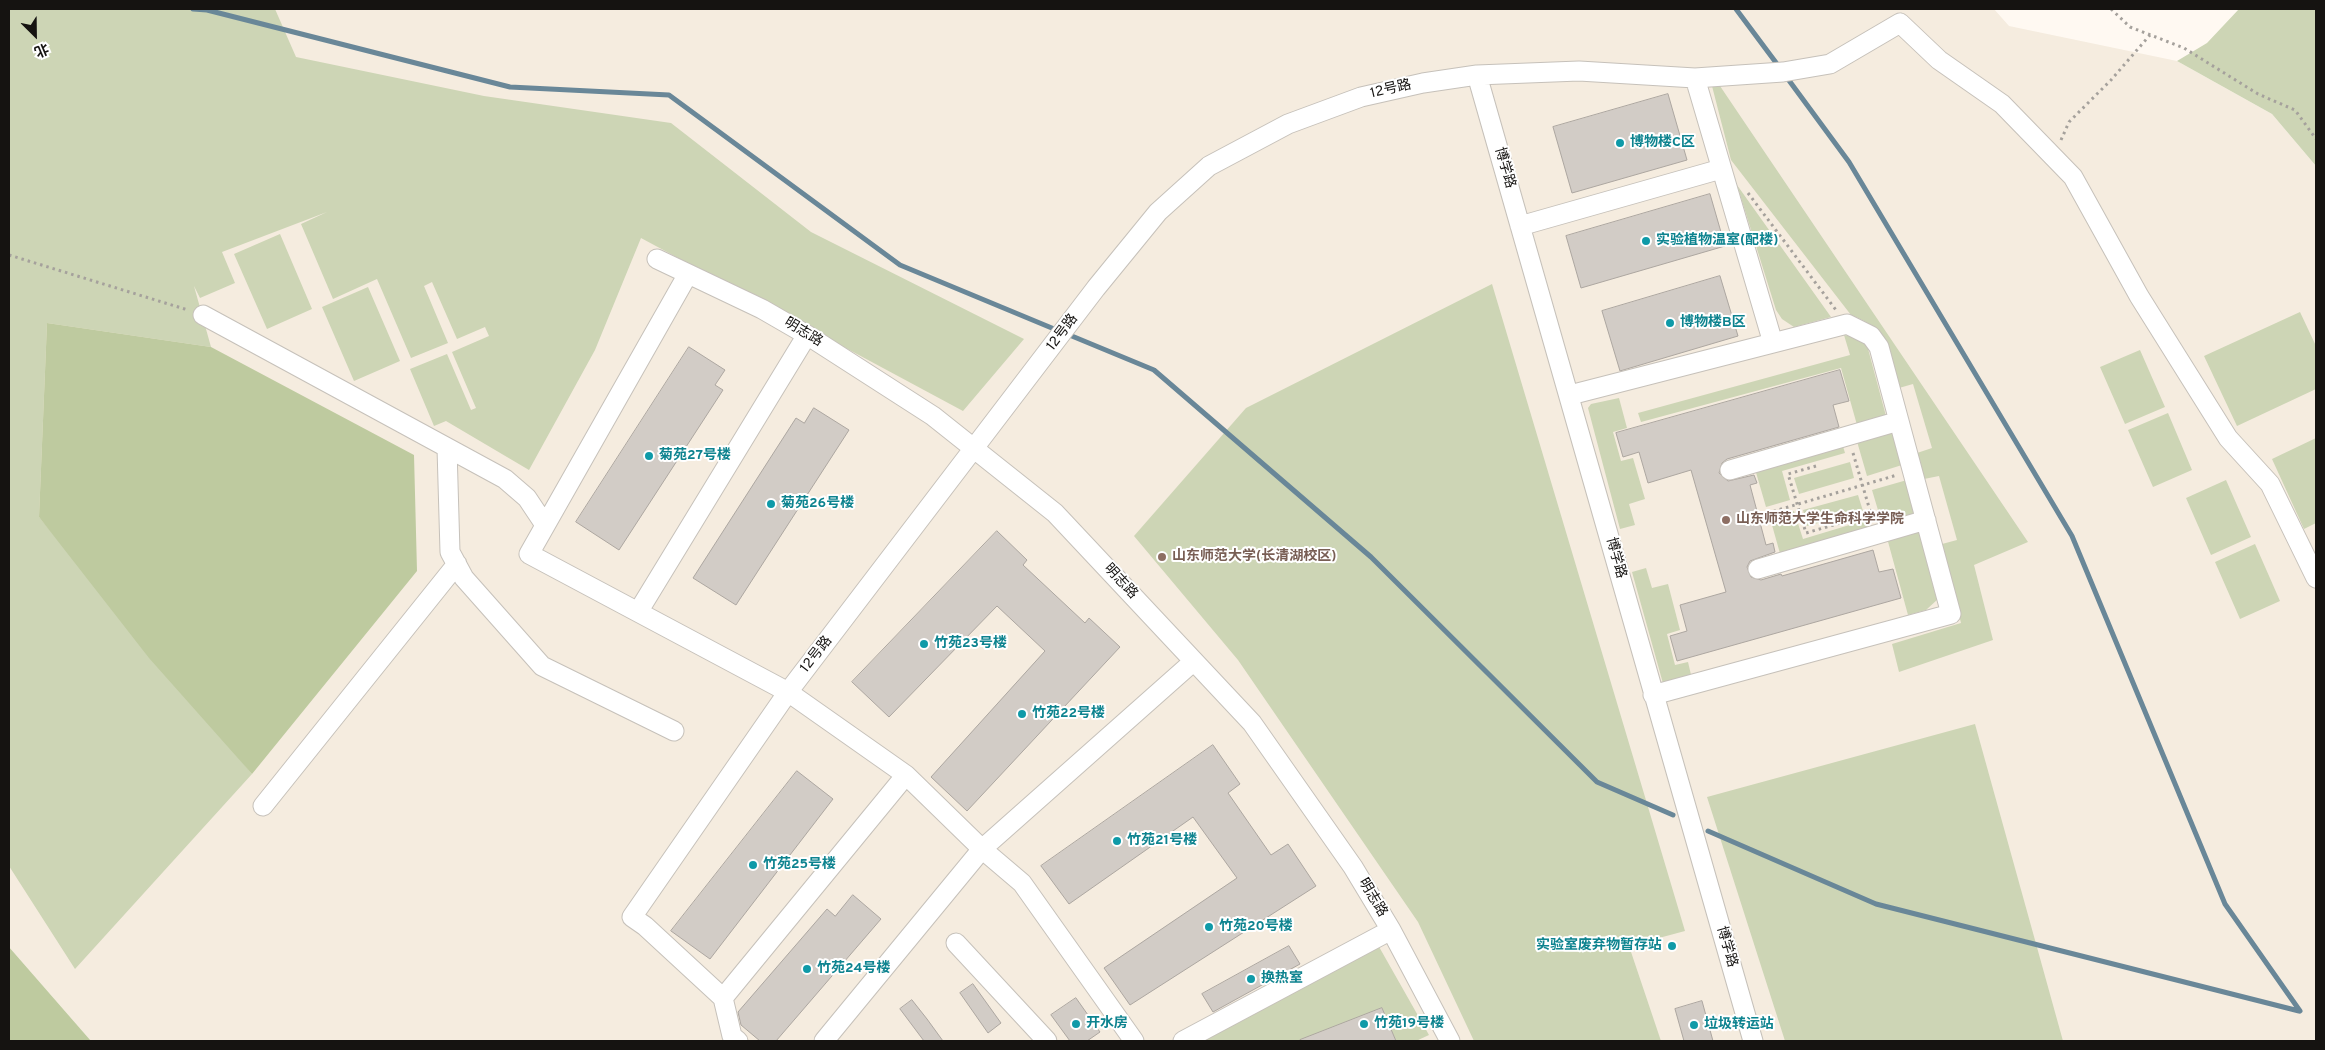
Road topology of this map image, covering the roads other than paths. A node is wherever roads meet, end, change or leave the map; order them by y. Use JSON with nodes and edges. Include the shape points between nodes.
{"nodes":[{"id":1,"x":1477,"y":75,"type":"junction"},
{"id":2,"x":1695,"y":78,"type":"junction"},
{"id":3,"x":1721,"y":169,"type":"junction"},
{"id":4,"x":1520,"y":226,"type":"junction"},
{"id":5,"x":657,"y":259,"type":"dead end"},
{"id":6,"x":688,"y":274,"type":"junction"},
{"id":7,"x":203,"y":315,"type":"road end"},
{"id":8,"x":807,"y":336,"type":"junction"},
{"id":9,"x":1773,"y":343,"type":"junction"},
{"id":10,"x":1570,"y":395,"type":"junction"},
{"id":11,"x":1899,"y":421,"type":"junction"},
{"id":12,"x":447,"y":448,"type":"junction"},
{"id":13,"x":976,"y":448,"type":"junction"},
{"id":14,"x":1730,"y":470,"type":"dead end"},
{"id":15,"x":1926,"y":520,"type":"junction"},
{"id":16,"x":545,"y":525,"type":"junction"},
{"id":17,"x":457,"y":564,"type":"junction"},
{"id":18,"x":1758,"y":569,"type":"dead end"},
{"id":19,"x":2316,"y":578,"type":"edge"},
{"id":20,"x":638,"y":612,"type":"junction"},
{"id":21,"x":1194,"y":661,"type":"junction"},
{"id":22,"x":788,"y":692,"type":"junction"},
{"id":23,"x":1653,"y":695,"type":"junction"},
{"id":24,"x":674,"y":731,"type":"dead end"},
{"id":25,"x":906,"y":775,"type":"junction"},
{"id":26,"x":263,"y":806,"type":"dead end"},
{"id":27,"x":982,"y":849,"type":"junction"},
{"id":28,"x":1391,"y":930,"type":"junction"},
{"id":29,"x":956,"y":943,"type":"dead end"},
{"id":30,"x":723,"y":998,"type":"junction"},
{"id":31,"x":738,"y":1041,"type":"edge"},
{"id":32,"x":824,"y":1041,"type":"edge"},
{"id":33,"x":1047,"y":1041,"type":"edge"},
{"id":34,"x":1134,"y":1041,"type":"edge"},
{"id":35,"x":1183,"y":1041,"type":"edge"},
{"id":36,"x":1450,"y":1041,"type":"edge"},
{"id":37,"x":1753,"y":1041,"type":"edge"}],
"edges":[{"from":1,"to":2,"type":"street","name":"12号路","via":[[1579,71]]},
{"from":1,"to":4,"type":"street","name":"博学路"},
{"from":1,"to":13,"type":"street","name":"12号路","via":[[1361,97],[1288,124],[1209,166],[1158,212]]},
{"from":2,"to":3,"type":"street"},
{"from":2,"to":19,"type":"street","name":"12号路","via":[[1783,72],[1830,64],[1900,23],[1939,60],[2002,104],[2073,176],[2139,296],[2228,438],[2270,484]]},
{"from":3,"to":4,"type":"street"},
{"from":3,"to":9,"type":"street"},
{"from":4,"to":10,"type":"street","name":"博学路"},
{"from":5,"to":6,"type":"street","name":"明志路"},
{"from":6,"to":8,"type":"street","name":"明志路","via":[[762,309]]},
{"from":6,"to":16,"type":"street"},
{"from":7,"to":12,"type":"street"},
{"from":8,"to":13,"type":"street","name":"明志路","via":[[933,416]]},
{"from":8,"to":20,"type":"street"},
{"from":9,"to":10,"type":"street"},
{"from":9,"to":11,"type":"street","via":[[1847,324],[1871,336],[1879,347]]},
{"from":10,"to":23,"type":"street","name":"博学路"},
{"from":11,"to":14,"type":"street"},
{"from":11,"to":15,"type":"street"},
{"from":12,"to":16,"type":"street","via":[[505,479],[527,498]]},
{"from":12,"to":17,"type":"street","via":[[450,552]]},
{"from":13,"to":21,"type":"street","name":"明志路","via":[[1055,513]]},
{"from":13,"to":22,"type":"street","name":"12号路"},
{"from":15,"to":18,"type":"street"},
{"from":15,"to":23,"type":"street","via":[[1951,614]]},
{"from":16,"to":20,"type":"street","via":[[529,554]]},
{"from":17,"to":24,"type":"street","via":[[464,578],[542,666]]},
{"from":17,"to":26,"type":"street"},
{"from":20,"to":22,"type":"street"},
{"from":21,"to":27,"type":"street"},
{"from":21,"to":28,"type":"street","name":"明志路","via":[[1252,723],[1353,867]]},
{"from":22,"to":25,"type":"street"},
{"from":22,"to":30,"type":"street","name":"12号路","via":[[632,917]]},
{"from":23,"to":37,"type":"street","name":"博学路"},
{"from":25,"to":27,"type":"street"},
{"from":25,"to":30,"type":"street"},
{"from":27,"to":32,"type":"street"},
{"from":27,"to":34,"type":"street","via":[[1022,883]]},
{"from":28,"to":35,"type":"street"},
{"from":28,"to":36,"type":"street","name":"明志路"},
{"from":29,"to":33,"type":"street"},
{"from":30,"to":31,"type":"street","via":[[732,1036]]}]}
